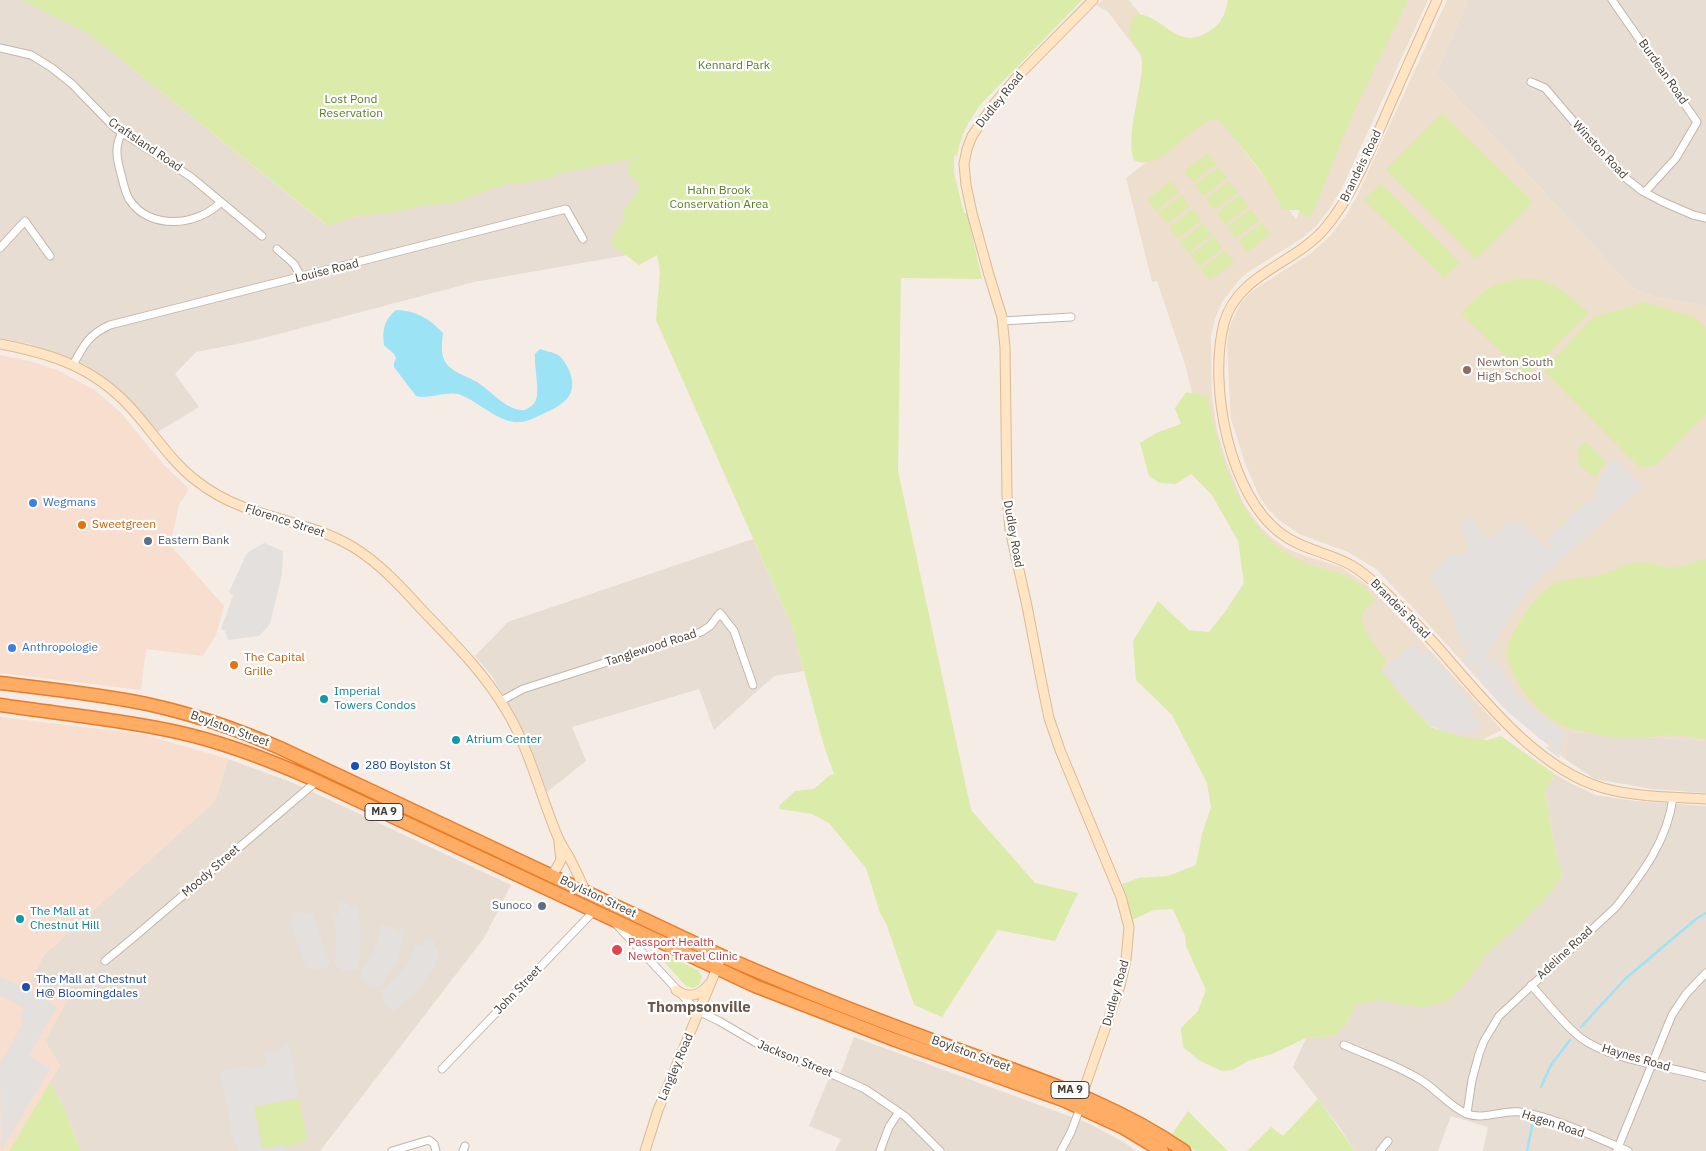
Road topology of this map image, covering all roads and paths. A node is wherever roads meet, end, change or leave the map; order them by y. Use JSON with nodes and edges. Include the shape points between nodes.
{"nodes":[{"id":1,"x":1093,"y":0,"type":"edge"},
{"id":2,"x":1437,"y":0,"type":"edge"},
{"id":3,"x":1612,"y":0,"type":"edge"},
{"id":4,"x":0,"y":48,"type":"edge"},
{"id":5,"x":1531,"y":82,"type":"dead end"},
{"id":6,"x":122,"y":133,"type":"junction"},
{"id":7,"x":1645,"y":192,"type":"junction"},
{"id":8,"x":221,"y":202,"type":"junction"},
{"id":9,"x":1706,"y":218,"type":"edge"},
{"id":10,"x":262,"y":236,"type":"dead end"},
{"id":11,"x":583,"y":238,"type":"dead end"},
{"id":12,"x":0,"y":248,"type":"edge"},
{"id":13,"x":277,"y":249,"type":"dead end"},
{"id":14,"x":50,"y":256,"type":"dead end"},
{"id":15,"x":301,"y":278,"type":"junction"},
{"id":16,"x":1071,"y":317,"type":"dead end"},
{"id":17,"x":1002,"y":321,"type":"junction"},
{"id":18,"x":0,"y":344,"type":"edge"},
{"id":19,"x":73,"y":365,"type":"junction"},
{"id":20,"x":0,"y":683,"type":"edge"},
{"id":21,"x":753,"y":685,"type":"dead end"},
{"id":22,"x":501,"y":701,"type":"junction"},
{"id":23,"x":0,"y":705,"type":"edge"},
{"id":24,"x":316,"y":781,"type":"junction"},
{"id":25,"x":1673,"y":797,"type":"junction"},
{"id":26,"x":1706,"y":799,"type":"edge"},
{"id":27,"x":558,"y":838,"type":"junction"},
{"id":28,"x":552,"y":876,"type":"junction"},
{"id":29,"x":586,"y":892,"type":"junction"},
{"id":30,"x":594,"y":911,"type":"junction"},
{"id":31,"x":612,"y":920,"type":"junction"},
{"id":32,"x":722,"y":956,"type":"junction"},
{"id":33,"x":105,"y":961,"type":"dead end"},
{"id":34,"x":1706,"y":973,"type":"edge"},
{"id":35,"x":715,"y":974,"type":"junction"},
{"id":36,"x":1531,"y":985,"type":"junction"},
{"id":37,"x":676,"y":990,"type":"junction"},
{"id":38,"x":699,"y":1012,"type":"junction"},
{"id":39,"x":1344,"y":1046,"type":"dead end"},
{"id":40,"x":1652,"y":1064,"type":"junction"},
{"id":41,"x":442,"y":1069,"type":"dead end"},
{"id":42,"x":1706,"y":1077,"type":"edge"},
{"id":43,"x":1081,"y":1101,"type":"junction"},
{"id":44,"x":899,"y":1112,"type":"junction"},
{"id":45,"x":1466,"y":1113,"type":"junction"},
{"id":46,"x":1132,"y":1132,"type":"junction"},
{"id":47,"x":1388,"y":1141,"type":"dead end"},
{"id":48,"x":1617,"y":1149,"type":"edge"},
{"id":49,"x":392,"y":1151,"type":"edge"},
{"id":50,"x":436,"y":1151,"type":"edge"},
{"id":51,"x":645,"y":1151,"type":"edge"},
{"id":52,"x":880,"y":1151,"type":"edge"},
{"id":53,"x":940,"y":1151,"type":"edge"},
{"id":54,"x":1061,"y":1151,"type":"edge"},
{"id":55,"x":1150,"y":1151,"type":"edge"},
{"id":56,"x":1162,"y":1151,"type":"edge"},
{"id":57,"x":1184,"y":1151,"type":"edge"},
{"id":58,"x":1380,"y":1151,"type":"edge"},
{"id":59,"x":1628,"y":1151,"type":"edge"}],
"edges":[{"from":1,"to":17,"type":"street","name":"Dudley Road","via":[[994,104],[967,149],[964,164],[966,185]]},
{"from":2,"to":25,"type":"street","name":"Brandeis Road","via":[[1363,167],[1339,211],[1309,244],[1243,290],[1225,320],[1220,390],[1231,455],[1249,494],[1266,520],[1295,543],[1350,564],[1369,577],[1397,603],[1521,738],[1577,777],[1602,787]]},
{"from":3,"to":7,"type":"street","name":"Burdean Road","via":[[1697,122],[1676,158]]},
{"from":4,"to":6,"type":"street","name":"Craftsland Road","via":[[31,55],[52,68]]},
{"from":5,"to":7,"type":"street","name":"Winston Road","via":[[1545,88],[1623,176]]},
{"from":6,"to":8,"type":"street","name":"Craftsland Road","via":[[180,169]]},
{"from":6,"to":8,"type":"street","via":[[116,152],[125,189],[129,199],[146,215],[167,222],[180,222],[202,216]]},
{"from":7,"to":9,"type":"street","name":"Winston Road"},
{"from":8,"to":10,"type":"street","name":"Craftsland Road"},
{"from":11,"to":15,"type":"street","name":"Louise Road","via":[[566,209]]},
{"from":12,"to":14,"type":"street","via":[[25,221]]},
{"from":13,"to":15,"type":"street","via":[[294,264]]},
{"from":15,"to":19,"type":"street","name":"Louise Road","via":[[110,326],[94,333]]},
{"from":16,"to":17,"type":"street"},
{"from":17,"to":43,"type":"street","name":"Dudley Road","via":[[1006,495],[1010,530],[1039,671],[1060,750],[1121,897],[1129,927],[1120,986]]},
{"from":18,"to":19,"type":"street","name":"Florence Street","via":[[37,352]]},
{"from":19,"to":22,"type":"street","name":"Florence Street","via":[[101,381],[120,397],[171,457],[209,490],[248,510],[329,535],[376,564],[462,651]]},
{"from":20,"to":28,"type":"highway","name":"Boylston Street","number":"MA 9","via":[[146,704],[222,724]]},
{"from":21,"to":22,"type":"street","name":"Tanglewood Road","via":[[734,631],[720,613],[701,632],[523,689]]},
{"from":22,"to":27,"type":"street","name":"Florence Street","via":[[520,738]]},
{"from":23,"to":24,"type":"highway","name":"Boylston Street","number":"MA 9","via":[[178,732],[251,753]]},
{"from":24,"to":30,"type":"highway","name":"Boylston Street","number":"MA 9"},
{"from":24,"to":33,"type":"street","name":"Moody Street"},
{"from":25,"to":26,"type":"street","name":"Brandeis Road"},
{"from":25,"to":36,"type":"street","name":"Adeline Road","via":[[1666,829],[1641,874],[1616,907]]},
{"from":27,"to":28,"type":"street","name":"Florence Street","via":[[561,858]]},
{"from":27,"to":29,"type":"street","name":"Florence Street"},
{"from":28,"to":29,"type":"highway","name":"Boylston Street","number":"MA 9"},
{"from":29,"to":32,"type":"highway","name":"Boylston Street","number":"MA 9"},
{"from":30,"to":31,"type":"highway","name":"Boylston Street","number":"MA 9"},
{"from":30,"to":41,"type":"street","name":"John Street"},
{"from":31,"to":35,"type":"highway","name":"Boylston Street","number":"MA 9"},
{"from":31,"to":37,"type":"street","name":"Jackson Street"},
{"from":32,"to":35,"type":"street","name":"Langley Road"},
{"from":32,"to":43,"type":"highway","name":"Boylston Street","number":"MA 9"},
{"from":34,"to":40,"type":"street","via":[[1672,1015]]},
{"from":35,"to":37,"type":"street","via":[[704,990],[696,995],[688,996]]},
{"from":35,"to":38,"type":"street","name":"Langley Road"},
{"from":35,"to":43,"type":"highway","name":"Boylston Street","number":"MA 9"},
{"from":36,"to":40,"type":"street","name":"Haynes Road","via":[[1581,1038],[1618,1055]]},
{"from":36,"to":45,"type":"street","name":"Adeline Road","via":[[1499,1016],[1484,1042]]},
{"from":37,"to":38,"type":"street","name":"Jackson Street"},
{"from":38,"to":44,"type":"street","name":"Jackson Street","via":[[764,1048],[855,1084]]},
{"from":38,"to":51,"type":"street","name":"Langley Road","via":[[658,1110]]},
{"from":39,"to":45,"type":"street","via":[[1420,1079]]},
{"from":40,"to":42,"type":"street","name":"Haynes Road"},
{"from":40,"to":48,"type":"street"},
{"from":43,"to":46,"type":"highway","name":"Boylston Street","number":"MA 9"},
{"from":43,"to":54,"type":"street","name":"Dudley Road"},
{"from":43,"to":57,"type":"highway","name":"Boylston Street","number":"MA 9","via":[[1131,1118]]},
{"from":44,"to":52,"type":"street"},
{"from":44,"to":53,"type":"street","name":"Jackson Street"},
{"from":45,"to":48,"type":"street","name":"Hagen Road","via":[[1477,1116],[1526,1113]]},
{"from":46,"to":55,"type":"street"},
{"from":46,"to":56,"type":"highway","name":"Boylston Street","number":"MA 9"},
{"from":47,"to":58,"type":"street"},
{"from":48,"to":59,"type":"street","name":"Hagen Road"},
{"from":49,"to":50,"type":"street","via":[[429,1140]]}]}
